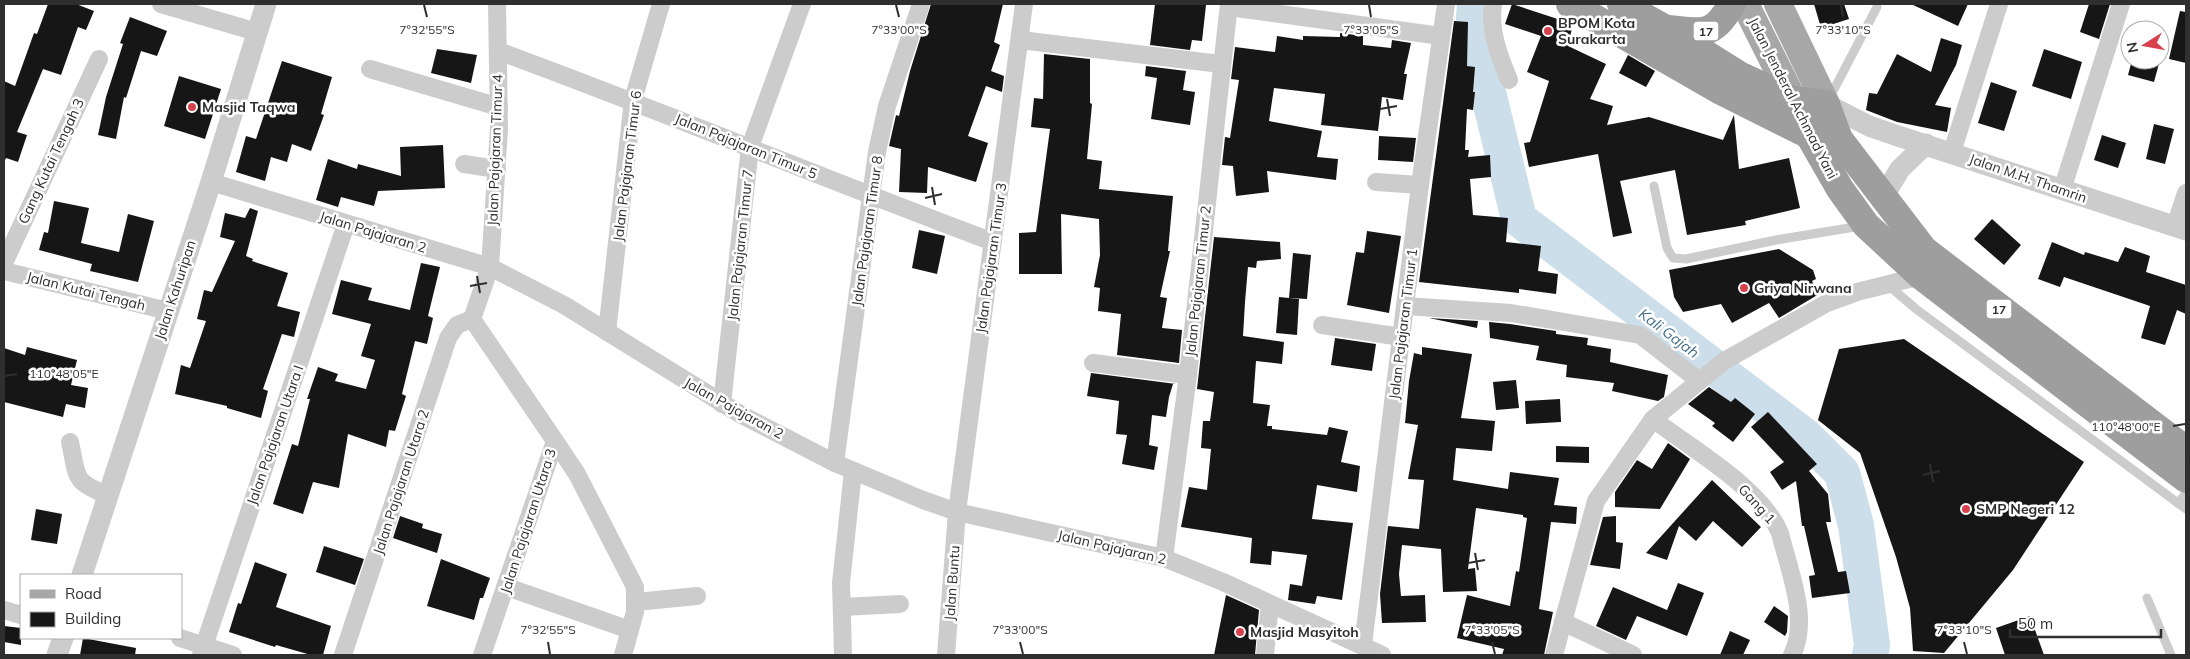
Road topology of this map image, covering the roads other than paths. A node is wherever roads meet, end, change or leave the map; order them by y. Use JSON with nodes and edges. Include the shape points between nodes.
{"nodes":[{"id":1,"x":161,"y":4,"type":"edge"},
{"id":2,"x":266,"y":4,"type":"edge"},
{"id":3,"x":497,"y":4,"type":"edge"},
{"id":4,"x":662,"y":4,"type":"edge"},
{"id":5,"x":802,"y":4,"type":"edge"},
{"id":6,"x":921,"y":4,"type":"edge"},
{"id":7,"x":1024,"y":4,"type":"edge"},
{"id":8,"x":1446,"y":4,"type":"edge"},
{"id":9,"x":1493,"y":4,"type":"edge"},
{"id":10,"x":1570,"y":4,"type":"edge"},
{"id":11,"x":1621,"y":4,"type":"edge"},
{"id":12,"x":1732,"y":4,"type":"edge"},
{"id":13,"x":1745,"y":4,"type":"edge"},
{"id":14,"x":1778,"y":4,"type":"edge"},
{"id":15,"x":1999,"y":4,"type":"edge"},
{"id":16,"x":2121,"y":4,"type":"edge"},
{"id":17,"x":1229,"y":5,"type":"edge"},
{"id":18,"x":1877,"y":7,"type":"dead end"},
{"id":19,"x":1666,"y":29,"type":"junction"},
{"id":20,"x":257,"y":32,"type":"junction"},
{"id":21,"x":1441,"y":36,"type":"junction"},
{"id":22,"x":1020,"y":40,"type":"junction"},
{"id":23,"x":498,"y":51,"type":"junction"},
{"id":24,"x":99,"y":59,"type":"dead end"},
{"id":25,"x":1221,"y":64,"type":"junction"},
{"id":26,"x":370,"y":69,"type":"dead end"},
{"id":27,"x":1509,"y":80,"type":"dead end"},
{"id":28,"x":632,"y":100,"type":"junction"},
{"id":29,"x":1793,"y":100,"type":"junction"},
{"id":30,"x":1826,"y":104,"type":"junction"},
{"id":31,"x":499,"y":107,"type":"junction"},
{"id":32,"x":1809,"y":135,"type":"junction"},
{"id":33,"x":1839,"y":139,"type":"junction"},
{"id":34,"x":1926,"y":144,"type":"junction"},
{"id":35,"x":750,"y":147,"type":"junction"},
{"id":36,"x":1952,"y":152,"type":"junction"},
{"id":37,"x":464,"y":164,"type":"dead end"},
{"id":38,"x":497,"y":168,"type":"junction"},
{"id":39,"x":211,"y":182,"type":"junction"},
{"id":40,"x":1376,"y":182,"type":"dead end"},
{"id":41,"x":1420,"y":185,"type":"junction"},
{"id":42,"x":1654,"y":186,"type":"dead end"},
{"id":43,"x":2062,"y":190,"type":"junction"},
{"id":44,"x":2186,"y":193,"type":"edge"},
{"id":45,"x":872,"y":197,"type":"junction"},
{"id":46,"x":1883,"y":197,"type":"junction"},
{"id":47,"x":346,"y":224,"type":"junction"},
{"id":48,"x":1866,"y":225,"type":"junction"},
{"id":49,"x":2180,"y":228,"type":"edge"},
{"id":50,"x":994,"y":242,"type":"junction"},
{"id":51,"x":4,"y":263,"type":"edge"},
{"id":52,"x":490,"y":267,"type":"junction"},
{"id":53,"x":4,"y":271,"type":"edge"},
{"id":54,"x":1922,"y":276,"type":"junction"},
{"id":55,"x":1887,"y":284,"type":"junction"},
{"id":56,"x":1405,"y":306,"type":"junction"},
{"id":57,"x":168,"y":312,"type":"junction"},
{"id":58,"x":472,"y":319,"type":"junction"},
{"id":59,"x":1322,"y":325,"type":"dead end"},
{"id":60,"x":607,"y":332,"type":"junction"},
{"id":61,"x":1402,"y":337,"type":"junction"},
{"id":62,"x":1093,"y":363,"type":"dead end"},
{"id":63,"x":1188,"y":375,"type":"junction"},
{"id":64,"x":1700,"y":379,"type":"junction"},
{"id":65,"x":722,"y":404,"type":"junction"},
{"id":66,"x":2070,"y":405,"type":"junction"},
{"id":67,"x":1653,"y":419,"type":"junction"},
{"id":68,"x":555,"y":441,"type":"junction"},
{"id":69,"x":70,"y":442,"type":"dead end"},
{"id":70,"x":2186,"y":450,"type":"edge"},
{"id":71,"x":836,"y":463,"type":"junction"},
{"id":72,"x":853,"y":471,"type":"junction"},
{"id":73,"x":2186,"y":492,"type":"edge"},
{"id":74,"x":108,"y":494,"type":"junction"},
{"id":75,"x":2184,"y":497,"type":"edge"},
{"id":76,"x":957,"y":512,"type":"junction"},
{"id":77,"x":1164,"y":558,"type":"junction"},
{"id":78,"x":82,"y":574,"type":"edge"},
{"id":79,"x":507,"y":587,"type":"junction"},
{"id":80,"x":697,"y":596,"type":"dead end"},
{"id":81,"x":2147,"y":598,"type":"dead end"},
{"id":82,"x":636,"y":602,"type":"junction"},
{"id":83,"x":900,"y":604,"type":"dead end"},
{"id":84,"x":1270,"y":604,"type":"junction"},
{"id":85,"x":842,"y":606,"type":"junction"},
{"id":86,"x":4,"y":610,"type":"edge"},
{"id":87,"x":20,"y":615,"type":"edge"},
{"id":88,"x":1563,"y":622,"type":"junction"},
{"id":89,"x":630,"y":630,"type":"junction"},
{"id":90,"x":63,"y":639,"type":"edge"},
{"id":91,"x":182,"y":639,"type":"edge"},
{"id":92,"x":1362,"y":645,"type":"junction"},
{"id":93,"x":202,"y":650,"type":"edge"},
{"id":94,"x":57,"y":655,"type":"edge"},
{"id":95,"x":233,"y":655,"type":"edge"},
{"id":96,"x":343,"y":655,"type":"edge"},
{"id":97,"x":482,"y":655,"type":"edge"},
{"id":98,"x":623,"y":655,"type":"edge"},
{"id":99,"x":843,"y":655,"type":"edge"},
{"id":100,"x":946,"y":655,"type":"edge"},
{"id":101,"x":1265,"y":655,"type":"edge"},
{"id":102,"x":1382,"y":655,"type":"edge"},
{"id":103,"x":1554,"y":655,"type":"edge"},
{"id":104,"x":1633,"y":655,"type":"edge"},
{"id":105,"x":1792,"y":655,"type":"edge"},
{"id":106,"x":2171,"y":655,"type":"edge"}],
"edges":[{"from":1,"to":20,"type":"street"},
{"from":2,"to":20,"type":"street","name":"Jalan Kahuripan"},
{"from":3,"to":23,"type":"street","name":"Jalan Pajajaran Timur 4"},
{"from":4,"to":28,"type":"street","name":"Jalan Pajajaran Timur 6"},
{"from":5,"to":35,"type":"street","name":"Jalan Pajajaran Timur 7"},
{"from":6,"to":45,"type":"street","name":"Jalan Pajajaran Timur 8","via":[[887,106]]},
{"from":7,"to":22,"type":"street","name":"Jalan Pajajaran Timur 3"},
{"from":8,"to":21,"type":"street","name":"Jalan Pajajaran Timur 1"},
{"from":9,"to":27,"type":"street","via":[[1491,19]]},
{"from":10,"to":32,"type":"highway","via":[[1721,91]]},
{"from":11,"to":19,"type":"highway","number":"17"},
{"from":12,"to":19,"type":"highway","number":"17","via":[[1714,29],[1702,32]]},
{"from":13,"to":29,"type":"main road","name":"Jalan Jenderal Achmad Yani"},
{"from":14,"to":30,"type":"main road","name":"Jalan Jenderal Achmad Yani"},
{"from":15,"to":36,"type":"street"},
{"from":16,"to":43,"type":"street"},
{"from":17,"to":21,"type":"street"},
{"from":17,"to":25,"type":"street","name":"Jalan Pajajaran Timur 2"},
{"from":18,"to":30,"type":"lane"},
{"from":19,"to":29,"type":"highway","number":"17","via":[[1740,76]]},
{"from":20,"to":39,"type":"street","name":"Jalan Kahuripan"},
{"from":21,"to":41,"type":"street","name":"Jalan Pajajaran Timur 1"},
{"from":22,"to":25,"type":"street"},
{"from":22,"to":50,"type":"street","name":"Jalan Pajajaran Timur 3"},
{"from":23,"to":28,"type":"street","name":"Jalan Pajajaran Timur 5"},
{"from":23,"to":31,"type":"street","name":"Jalan Pajajaran Timur 4"},
{"from":24,"to":51,"type":"street","name":"Gang Kutai Tengah 3"},
{"from":25,"to":63,"type":"street","name":"Jalan Pajajaran Timur 2"},
{"from":26,"to":31,"type":"street"},
{"from":28,"to":35,"type":"street","name":"Jalan Pajajaran Timur 5"},
{"from":28,"to":60,"type":"street","name":"Jalan Pajajaran Timur 6"},
{"from":29,"to":30,"type":"highway","number":"17"},
{"from":29,"to":32,"type":"highway","name":"Jalan Jenderal Achmad Yani","number":"17"},
{"from":30,"to":33,"type":"highway","name":"Jalan Jenderal Achmad Yani","number":"17"},
{"from":30,"to":34,"type":"street","name":"Jalan M.H. Thamrin","via":[[1869,126]]},
{"from":31,"to":38,"type":"street","name":"Jalan Pajajaran Timur 4"},
{"from":32,"to":33,"type":"highway"},
{"from":32,"to":48,"type":"highway","name":"Jalan Jenderal Achmad Yani","number":"17","via":[[1840,189]]},
{"from":33,"to":46,"type":"highway","name":"Jalan Jenderal Achmad Yani","number":"17"},
{"from":34,"to":36,"type":"street","name":"Jalan M.H. Thamrin"},
{"from":34,"to":46,"type":"street","via":[[1900,169]]},
{"from":35,"to":45,"type":"street","name":"Jalan Pajajaran Timur 5"},
{"from":35,"to":65,"type":"street","name":"Jalan Pajajaran Timur 7"},
{"from":36,"to":43,"type":"street","name":"Jalan M.H. Thamrin"},
{"from":37,"to":38,"type":"street"},
{"from":38,"to":52,"type":"street","name":"Jalan Pajajaran Timur 4"},
{"from":39,"to":47,"type":"street","name":"Jalan Pajajaran 2"},
{"from":39,"to":57,"type":"street","name":"Jalan Kahuripan"},
{"from":40,"to":41,"type":"street"},
{"from":41,"to":56,"type":"street","name":"Jalan Pajajaran Timur 1"},
{"from":42,"to":48,"type":"lane","via":[[1667,248],[1673,258],[1686,259]]},
{"from":43,"to":49,"type":"street","name":"Jalan M.H. Thamrin"},
{"from":44,"to":49,"type":"street"},
{"from":45,"to":50,"type":"street","name":"Jalan Pajajaran Timur 5"},
{"from":45,"to":71,"type":"street","name":"Jalan Pajajaran Timur 8"},
{"from":46,"to":70,"type":"highway","name":"Jalan Jenderal Achmad Yani","number":"17","via":[[1924,250]]},
{"from":47,"to":52,"type":"street","name":"Jalan Pajajaran 2"},
{"from":47,"to":93,"type":"street","name":"Jalan Pajajaran Utara I"},
{"from":48,"to":54,"type":"highway","name":"Jalan Jenderal Achmad Yani","number":"17"},
{"from":50,"to":76,"type":"street","name":"Jalan Pajajaran Timur 3"},
{"from":52,"to":58,"type":"street","name":"Jalan Pajajaran Timur 4"},
{"from":52,"to":60,"type":"street","name":"Jalan Pajajaran 2","via":[[564,305]]},
{"from":53,"to":57,"type":"street","name":"Jalan Kutai Tengah"},
{"from":54,"to":55,"type":"street"},
{"from":54,"to":66,"type":"highway","name":"Jalan Jenderal Achmad Yani","number":"17"},
{"from":55,"to":64,"type":"street","via":[[1827,304],[1724,361]]},
{"from":55,"to":66,"type":"lane","via":[[1916,309]]},
{"from":56,"to":61,"type":"street","name":"Jalan Pajajaran Timur 1"},
{"from":56,"to":64,"type":"street","via":[[1511,313],[1640,335]]},
{"from":57,"to":74,"type":"street","name":"Jalan Kahuripan"},
{"from":58,"to":68,"type":"street","name":"Jalan Pajajaran Utara 3"},
{"from":58,"to":96,"type":"street","name":"Jalan Pajajaran Utara 2","via":[[457,326],[448,338]]},
{"from":59,"to":61,"type":"street"},
{"from":60,"to":65,"type":"street","name":"Jalan Pajajaran 2"},
{"from":61,"to":92,"type":"street","name":"Jalan Pajajaran Timur 1"},
{"from":62,"to":63,"type":"street"},
{"from":63,"to":77,"type":"street","name":"Jalan Pajajaran Timur 2"},
{"from":64,"to":67,"type":"street"},
{"from":65,"to":71,"type":"street","name":"Jalan Pajajaran 2"},
{"from":66,"to":75,"type":"highway","name":"Jalan Jenderal Achmad Yani","number":"17"},
{"from":67,"to":88,"type":"street","via":[[1596,501]]},
{"from":67,"to":105,"type":"street","name":"Gang 1","via":[[1748,490],[1775,522],[1800,618],[1798,644]]},
{"from":68,"to":79,"type":"street","name":"Jalan Pajajaran Utara 3"},
{"from":68,"to":82,"type":"street","via":[[577,474],[635,587]]},
{"from":69,"to":74,"type":"street","via":[[79,480]]},
{"from":71,"to":72,"type":"street","name":"Jalan Pajajaran 2"},
{"from":72,"to":76,"type":"street","name":"Jalan Pajajaran 2"},
{"from":72,"to":85,"type":"street","via":[[841,583]]},
{"from":73,"to":75,"type":"lane"},
{"from":74,"to":78,"type":"street","name":"Jalan Kahuripan"},
{"from":76,"to":77,"type":"street","name":"Jalan Pajajaran 2"},
{"from":76,"to":100,"type":"street","name":"Jalan Buntu"},
{"from":77,"to":84,"type":"street","name":"Jalan Pajajaran 2"},
{"from":79,"to":89,"type":"street"},
{"from":79,"to":97,"type":"street","name":"Jalan Pajajaran Utara 3"},
{"from":80,"to":82,"type":"street"},
{"from":81,"to":106,"type":"lane"},
{"from":82,"to":89,"type":"street"},
{"from":83,"to":85,"type":"street"},
{"from":84,"to":92,"type":"street","name":"Jalan Pajajaran 2"},
{"from":84,"to":101,"type":"street"},
{"from":85,"to":99,"type":"street"},
{"from":86,"to":87,"type":"street"},
{"from":88,"to":103,"type":"street"},
{"from":88,"to":104,"type":"street"},
{"from":89,"to":98,"type":"street"},
{"from":90,"to":94,"type":"street"},
{"from":91,"to":93,"type":"street"},
{"from":92,"to":102,"type":"street","name":"Jalan Pajajaran 2"},
{"from":93,"to":95,"type":"street"}]}
